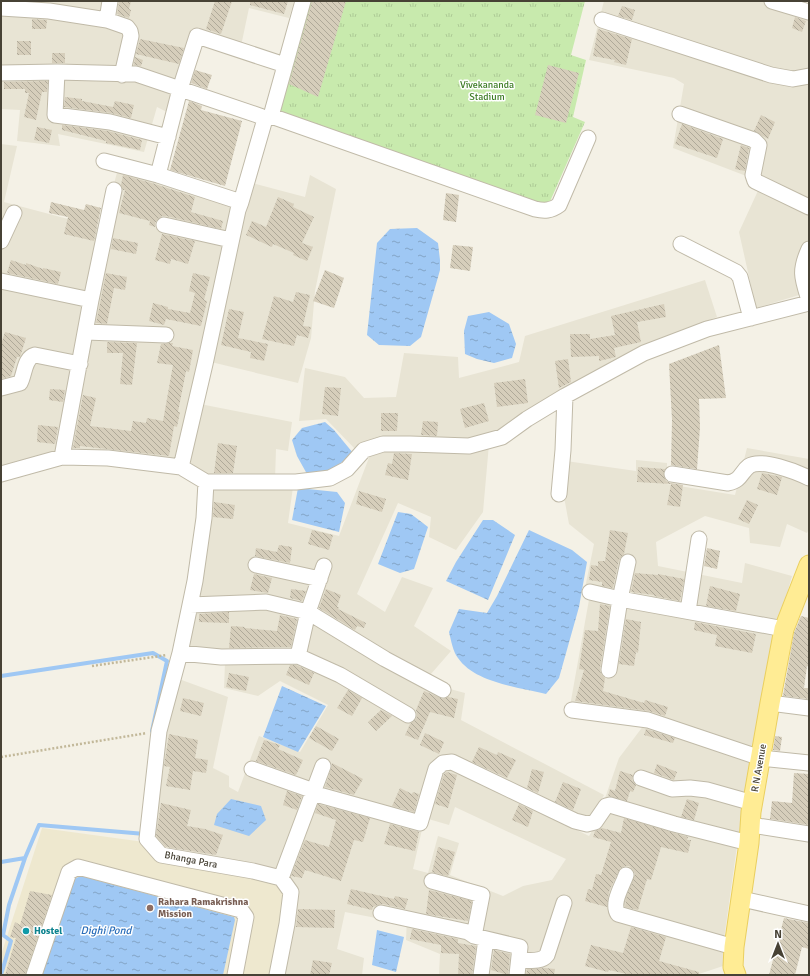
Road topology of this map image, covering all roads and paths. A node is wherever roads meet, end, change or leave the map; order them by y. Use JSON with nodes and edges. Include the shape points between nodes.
{"nodes":[{"id":1,"x":110,"y":1,"type":"edge"},
{"id":2,"x":303,"y":1,"type":"edge"},
{"id":3,"x":772,"y":1,"type":"edge"},
{"id":4,"x":49,"y":6,"type":"edge"},
{"id":5,"x":1,"y":8,"type":"edge"},
{"id":6,"x":809,"y":12,"type":"edge"},
{"id":7,"x":107,"y":20,"type":"junction"},
{"id":8,"x":602,"y":20,"type":"dead end"},
{"id":9,"x":285,"y":65,"type":"junction"},
{"id":10,"x":57,"y":72,"type":"junction"},
{"id":11,"x":1,"y":73,"type":"edge"},
{"id":12,"x":122,"y":75,"type":"junction"},
{"id":13,"x":809,"y":76,"type":"edge"},
{"id":14,"x":180,"y":89,"type":"junction"},
{"id":15,"x":680,"y":114,"type":"dead end"},
{"id":16,"x":268,"y":118,"type":"junction"},
{"id":17,"x":168,"y":137,"type":"junction"},
{"id":18,"x":588,"y":138,"type":"dead end"},
{"id":19,"x":104,"y":161,"type":"dead end"},
{"id":20,"x":158,"y":175,"type":"junction"},
{"id":21,"x":114,"y":190,"type":"dead end"},
{"id":22,"x":241,"y":202,"type":"junction"},
{"id":23,"x":809,"y":207,"type":"edge"},
{"id":24,"x":14,"y":213,"type":"dead end"},
{"id":25,"x":164,"y":225,"type":"dead end"},
{"id":26,"x":231,"y":240,"type":"junction"},
{"id":27,"x":1,"y":241,"type":"edge"},
{"id":28,"x":681,"y":244,"type":"dead end"},
{"id":29,"x":809,"y":249,"type":"edge"},
{"id":30,"x":1,"y":281,"type":"edge"},
{"id":31,"x":91,"y":300,"type":"junction"},
{"id":32,"x":809,"y":300,"type":"edge"},
{"id":33,"x":809,"y":303,"type":"edge"},
{"id":34,"x":751,"y":318,"type":"junction"},
{"id":35,"x":86,"y":332,"type":"junction"},
{"id":36,"x":166,"y":335,"type":"dead end"},
{"id":37,"x":80,"y":364,"type":"junction"},
{"id":38,"x":1,"y":388,"type":"edge"},
{"id":39,"x":565,"y":396,"type":"junction"},
{"id":40,"x":62,"y":457,"type":"junction"},
{"id":41,"x":181,"y":467,"type":"junction"},
{"id":42,"x":1,"y":474,"type":"edge"},
{"id":43,"x":672,"y":474,"type":"dead end"},
{"id":44,"x":809,"y":478,"type":"edge"},
{"id":45,"x":206,"y":482,"type":"junction"},
{"id":46,"x":559,"y":494,"type":"dead end"},
{"id":47,"x":699,"y":539,"type":"dead end"},
{"id":48,"x":628,"y":562,"type":"dead end"},
{"id":49,"x":256,"y":565,"type":"dead end"},
{"id":50,"x":809,"y":565,"type":"edge"},
{"id":51,"x":590,"y":592,"type":"dead end"},
{"id":52,"x":620,"y":599,"type":"junction"},
{"id":53,"x":190,"y":605,"type":"junction"},
{"id":54,"x":688,"y":611,"type":"junction"},
{"id":55,"x":308,"y":612,"type":"junction"},
{"id":56,"x":784,"y":629,"type":"junction"},
{"id":57,"x":174,"y":654,"type":"junction"},
{"id":58,"x":298,"y":656,"type":"junction"},
{"id":59,"x":92,"y":666,"type":"dead end"},
{"id":60,"x":609,"y":670,"type":"dead end"},
{"id":61,"x":443,"y":690,"type":"dead end"},
{"id":62,"x":770,"y":703,"type":"junction"},
{"id":63,"x":809,"y":708,"type":"edge"},
{"id":64,"x":572,"y":710,"type":"dead end"},
{"id":65,"x":408,"y":715,"type":"dead end"},
{"id":66,"x":147,"y":733,"type":"dead end"},
{"id":67,"x":1,"y":757,"type":"edge"},
{"id":68,"x":761,"y":758,"type":"junction"},
{"id":69,"x":809,"y":763,"type":"edge"},
{"id":70,"x":323,"y":766,"type":"dead end"},
{"id":71,"x":252,"y":769,"type":"dead end"},
{"id":72,"x":641,"y":778,"type":"dead end"},
{"id":73,"x":313,"y":792,"type":"junction"},
{"id":74,"x":753,"y":803,"type":"junction"},
{"id":75,"x":751,"y":825,"type":"junction"},
{"id":76,"x":809,"y":834,"type":"edge"},
{"id":77,"x":749,"y":843,"type":"junction"},
{"id":78,"x":626,"y":875,"type":"dead end"},
{"id":79,"x":281,"y":878,"type":"junction"},
{"id":80,"x":432,"y":881,"type":"dead end"},
{"id":81,"x":742,"y":899,"type":"junction"},
{"id":82,"x":564,"y":903,"type":"dead end"},
{"id":83,"x":381,"y":913,"type":"dead end"},
{"id":84,"x":809,"y":914,"type":"edge"},
{"id":85,"x":480,"y":937,"type":"junction"},
{"id":86,"x":734,"y":947,"type":"junction"},
{"id":87,"x":519,"y":960,"type":"junction"},
{"id":88,"x":34,"y":975,"type":"edge"},
{"id":89,"x":234,"y":975,"type":"edge"},
{"id":90,"x":277,"y":975,"type":"edge"},
{"id":91,"x":481,"y":975,"type":"edge"},
{"id":92,"x":517,"y":975,"type":"edge"},
{"id":93,"x":736,"y":975,"type":"edge"}],
"edges":[{"from":1,"to":7,"type":"street"},
{"from":2,"to":9,"type":"street"},
{"from":3,"to":6,"type":"street"},
{"from":4,"to":5,"type":"street"},
{"from":4,"to":7,"type":"street"},
{"from":7,"to":12,"type":"street","via":[[127,27],[130,31]]},
{"from":8,"to":13,"type":"street","via":[[771,75],[793,79]]},
{"from":9,"to":14,"type":"street","via":[[197,36]]},
{"from":9,"to":16,"type":"street"},
{"from":10,"to":11,"type":"street"},
{"from":10,"to":12,"type":"street"},
{"from":10,"to":17,"type":"street","via":[[55,115],[110,122]]},
{"from":12,"to":14,"type":"street","via":[[136,74]]},
{"from":14,"to":16,"type":"street"},
{"from":14,"to":17,"type":"street"},
{"from":15,"to":23,"type":"street","via":[[754,140],[759,145],[753,175],[755,181]]},
{"from":16,"to":18,"type":"street","via":[[542,210],[559,206]]},
{"from":16,"to":22,"type":"street"},
{"from":17,"to":20,"type":"street"},
{"from":19,"to":20,"type":"street"},
{"from":20,"to":22,"type":"street"},
{"from":21,"to":31,"type":"street"},
{"from":22,"to":26,"type":"street"},
{"from":24,"to":27,"type":"street"},
{"from":25,"to":26,"type":"street"},
{"from":26,"to":41,"type":"street"},
{"from":28,"to":34,"type":"street","via":[[736,272],[740,277]]},
{"from":29,"to":32,"type":"street","via":[[803,262],[802,279]]},
{"from":30,"to":31,"type":"street"},
{"from":31,"to":35,"type":"street"},
{"from":33,"to":34,"type":"street"},
{"from":34,"to":39,"type":"street","via":[[707,329],[644,353]]},
{"from":35,"to":36,"type":"street"},
{"from":35,"to":37,"type":"street"},
{"from":37,"to":38,"type":"street","via":[[31,356],[20,383]]},
{"from":37,"to":40,"type":"street"},
{"from":39,"to":45,"type":"street","via":[[502,437],[469,446],[383,444],[364,450],[347,469],[330,478],[296,482]]},
{"from":39,"to":46,"type":"street"},
{"from":40,"to":41,"type":"street","via":[[108,458]]},
{"from":40,"to":42,"type":"street"},
{"from":41,"to":45,"type":"street"},
{"from":43,"to":44,"type":"street","via":[[728,483],[736,482],[748,467],[761,463],[796,471]]},
{"from":45,"to":53,"type":"street","name":"Bhanga Para","via":[[203,526]]},
{"from":47,"to":54,"type":"street"},
{"from":48,"to":52,"type":"street"},
{"from":49,"to":55,"type":"street","via":[[322,572]]},
{"from":50,"to":56,"type":"main road","name":"R N Avenue"},
{"from":51,"to":52,"type":"street"},
{"from":52,"to":54,"type":"street"},
{"from":52,"to":60,"type":"street"},
{"from":53,"to":55,"type":"street","via":[[266,602]]},
{"from":53,"to":57,"type":"street","name":"Bhanga Para"},
{"from":54,"to":56,"type":"street"},
{"from":55,"to":58,"type":"street"},
{"from":55,"to":61,"type":"street","via":[[385,659]]},
{"from":56,"to":62,"type":"main road","name":"R N Avenue"},
{"from":57,"to":58,"type":"street","via":[[221,657]]},
{"from":57,"to":59,"type":"path"},
{"from":57,"to":79,"type":"street","name":"Bhanga Para","via":[[159,731],[147,839],[161,855]]},
{"from":58,"to":65,"type":"street","via":[[340,675]]},
{"from":62,"to":63,"type":"street"},
{"from":62,"to":68,"type":"main road","name":"R N Avenue"},
{"from":64,"to":68,"type":"street","via":[[648,720]]},
{"from":66,"to":67,"type":"path"},
{"from":68,"to":69,"type":"street"},
{"from":68,"to":74,"type":"main road","name":"R N Avenue"},
{"from":70,"to":73,"type":"street"},
{"from":71,"to":73,"type":"street"},
{"from":72,"to":74,"type":"street","via":[[672,789],[707,790]]},
{"from":73,"to":77,"type":"street","via":[[420,823],[436,769],[444,763],[452,762],[587,824],[595,822],[606,806],[610,805]]},
{"from":73,"to":79,"type":"street"},
{"from":74,"to":75,"type":"main road","name":"R N Avenue"},
{"from":75,"to":76,"type":"street"},
{"from":75,"to":77,"type":"main road","name":"R N Avenue"},
{"from":77,"to":81,"type":"main road","name":"R N Avenue"},
{"from":78,"to":86,"type":"street","via":[[615,904],[618,914]]},
{"from":79,"to":90,"type":"street","via":[[291,892]]},
{"from":80,"to":85,"type":"street","via":[[482,896]]},
{"from":81,"to":84,"type":"street"},
{"from":81,"to":86,"type":"main road","name":"R N Avenue"},
{"from":82,"to":87,"type":"street","via":[[547,955],[539,960]]},
{"from":83,"to":85,"type":"street","via":[[468,932]]},
{"from":85,"to":87,"type":"street","via":[[520,947]]},
{"from":85,"to":91,"type":"street"},
{"from":86,"to":93,"type":"main road","name":"R N Avenue","via":[[733,967]]},
{"from":87,"to":92,"type":"street"},
{"from":88,"to":89,"type":"street","via":[[69,872],[78,867],[241,910],[246,917]]}]}
